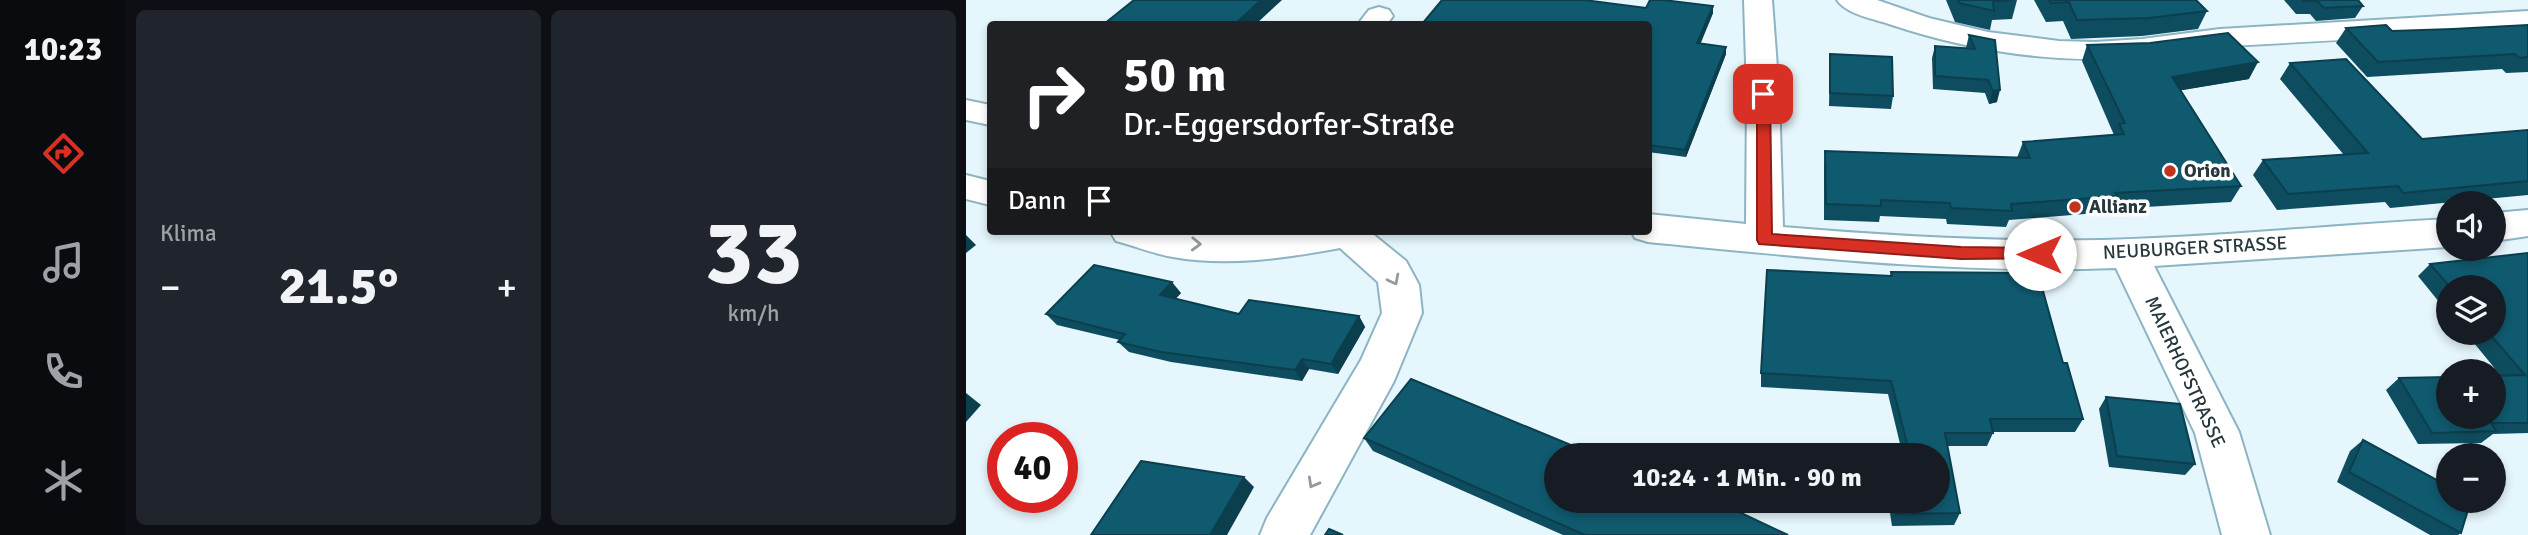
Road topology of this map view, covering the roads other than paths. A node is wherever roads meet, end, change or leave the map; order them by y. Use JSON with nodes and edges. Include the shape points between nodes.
{"nodes":[{"id":1,"x":1758,"y":0,"type":"edge"},
{"id":2,"x":1851,"y":0,"type":"edge"},
{"id":3,"x":2528,"y":20,"type":"edge"},
{"id":4,"x":966,"y":110,"type":"edge"},
{"id":5,"x":987,"y":114,"type":"edge"},
{"id":6,"x":966,"y":187,"type":"edge"},
{"id":7,"x":987,"y":192,"type":"edge"},
{"id":8,"x":2528,"y":223,"type":"edge"},
{"id":9,"x":2506,"y":226,"type":"edge"},
{"id":10,"x":1652,"y":228,"type":"edge"},
{"id":11,"x":2436,"y":234,"type":"edge"},
{"id":12,"x":1144,"y":235,"type":"edge"},
{"id":13,"x":1332,"y":235,"type":"edge"},
{"id":14,"x":1350,"y":235,"type":"edge"},
{"id":15,"x":1765,"y":240,"type":"junction"},
{"id":16,"x":2128,"y":253,"type":"junction"},
{"id":17,"x":1284,"y":535,"type":"edge"},
{"id":18,"x":2246,"y":535,"type":"edge"}],
"edges":[{"from":1,"to":15,"type":"street"},
{"from":2,"to":3,"type":"street","via":[[1945,33],[2071,49],[2129,50],[2218,38]]},
{"from":4,"to":5,"type":"street"},
{"from":6,"to":7,"type":"street"},
{"from":8,"to":9,"type":"street"},
{"from":10,"to":15,"type":"street","name":"NEUBURGER STRASSE"},
{"from":11,"to":16,"type":"street","name":"NEUBURGER STRASSE"},
{"from":12,"to":13,"type":"street","one_way":true,"via":[[1177,244],[1238,246]]},
{"from":14,"to":17,"type":"street","one_way":true,"via":[[1392,272],[1399,285],[1402,313],[1379,368]]},
{"from":15,"to":16,"type":"street","name":"NEUBURGER STRASSE","via":[[1988,254]]},
{"from":16,"to":18,"type":"street","name":"MAIERHOFSTRASSE","via":[[2217,432]]}]}
